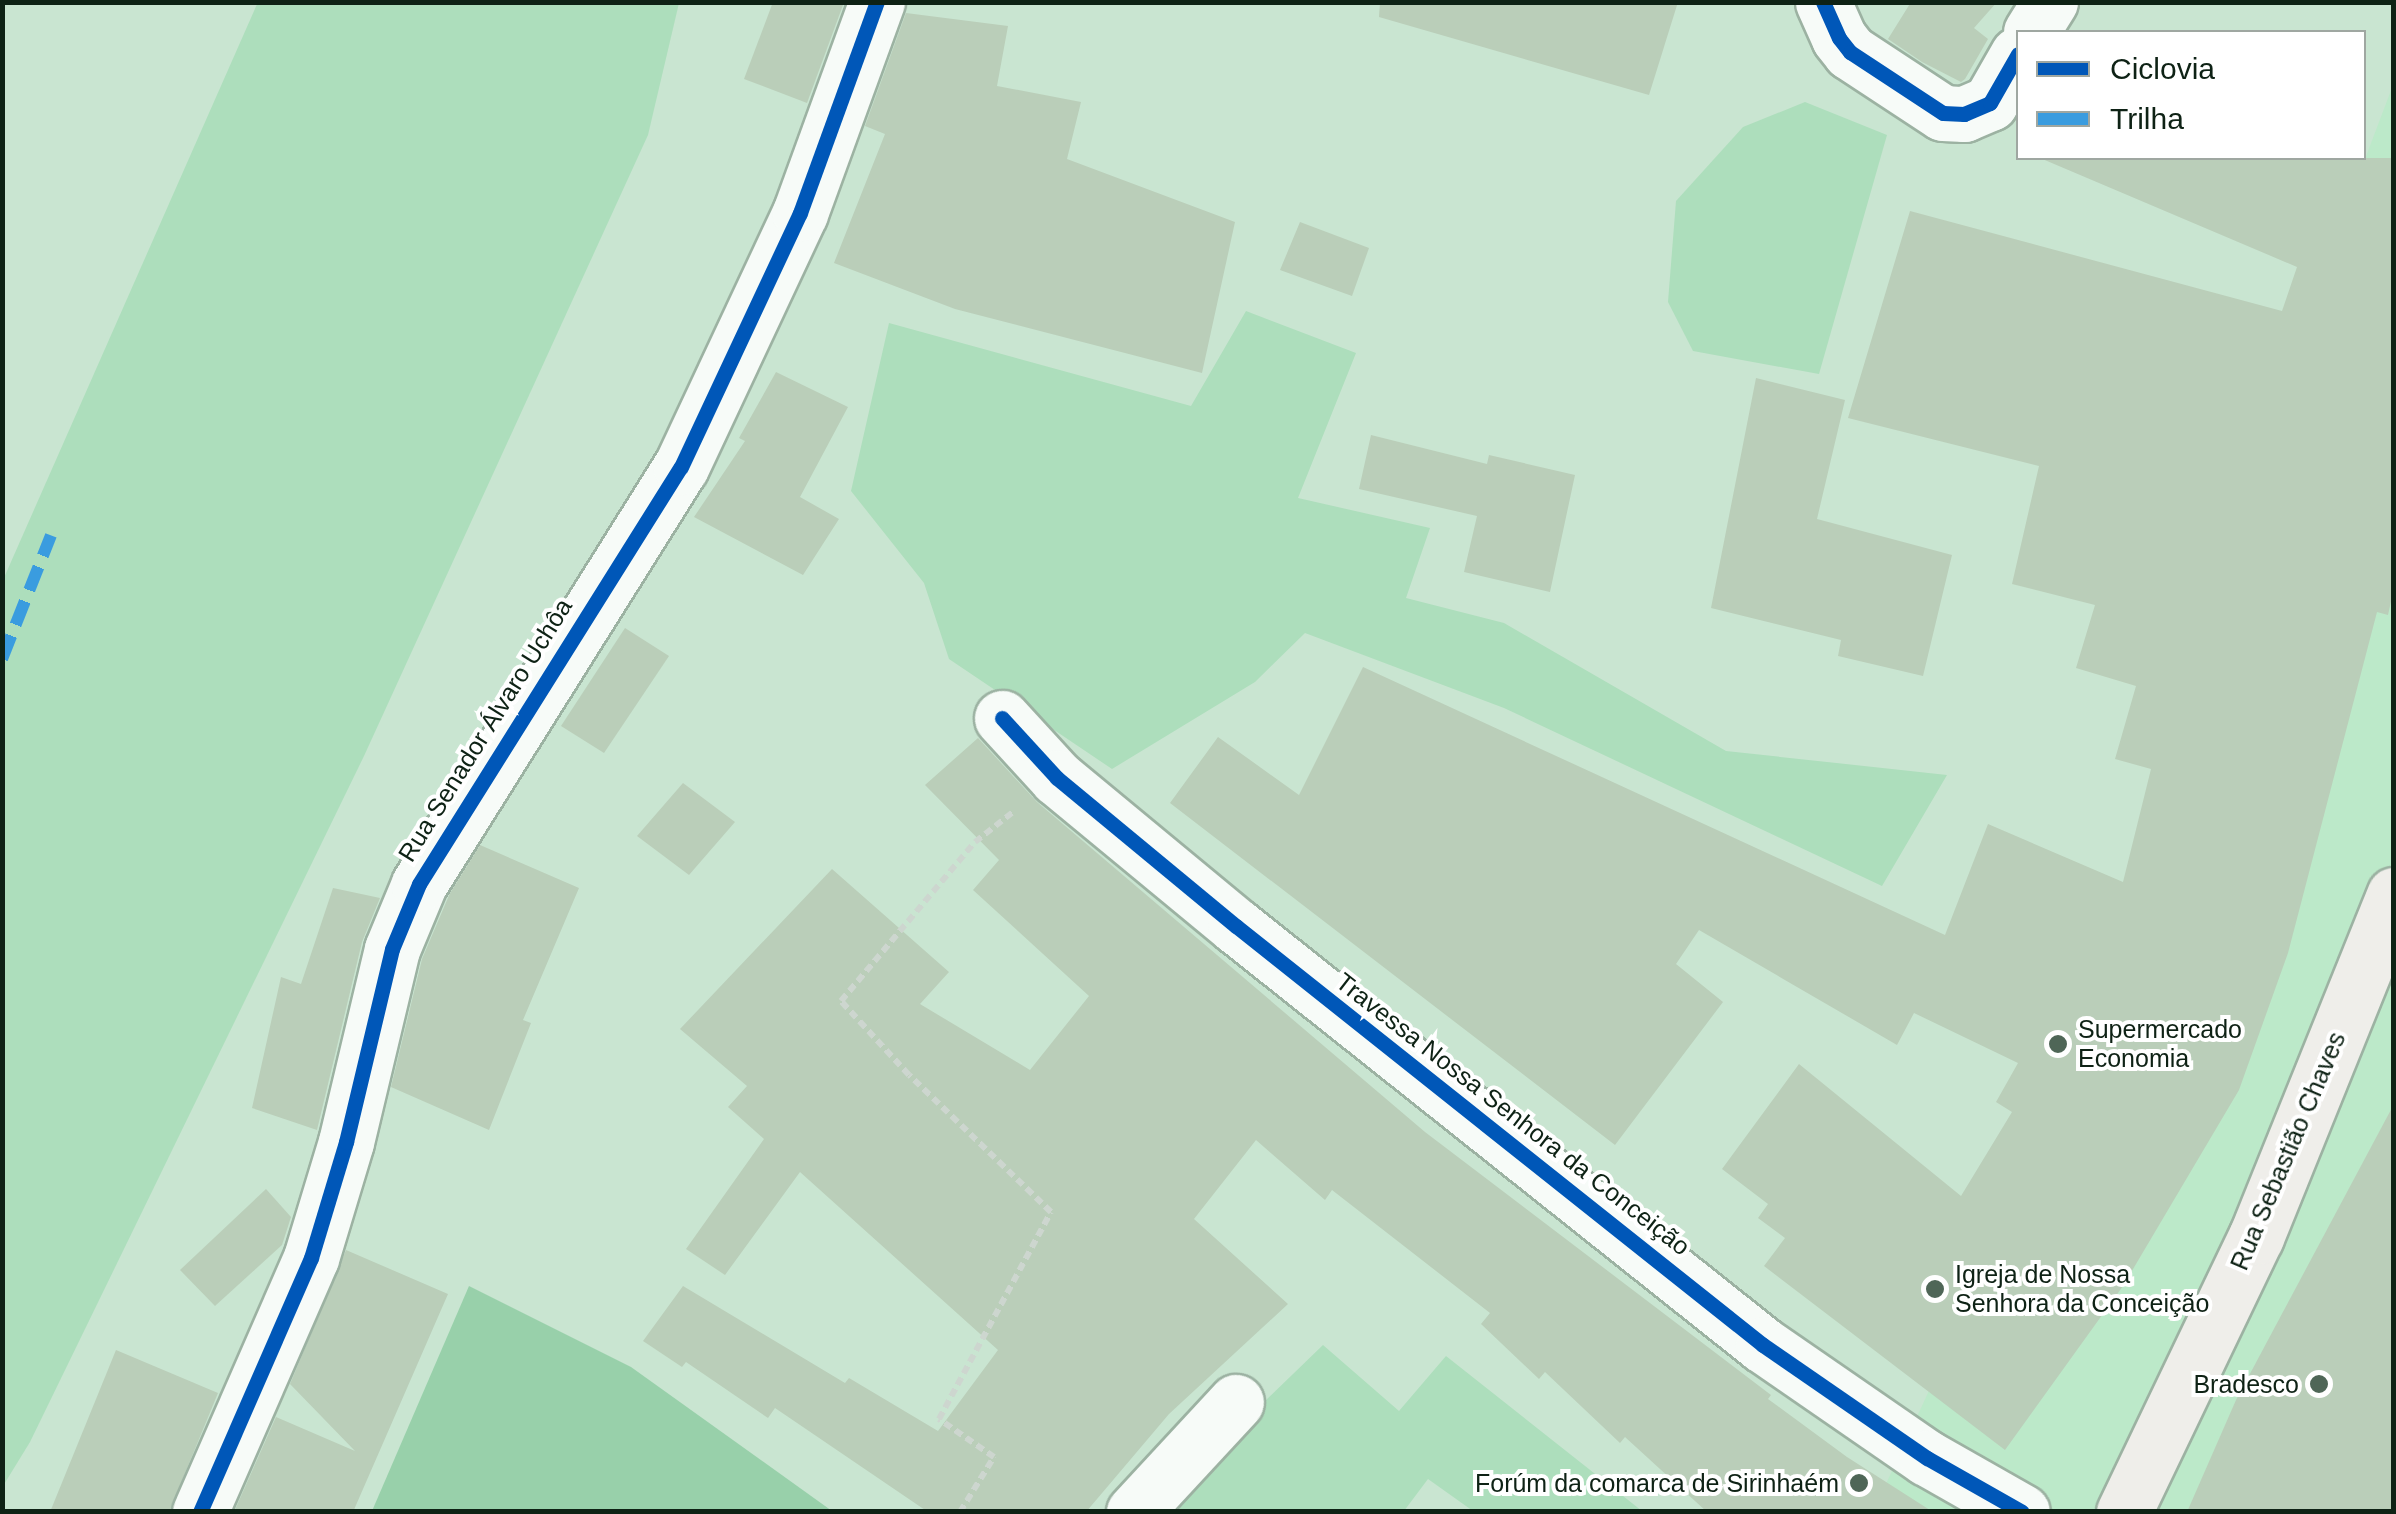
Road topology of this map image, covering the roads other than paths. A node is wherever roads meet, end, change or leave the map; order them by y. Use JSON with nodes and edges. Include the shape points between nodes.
{"nodes":[{"id":1,"x":877,"y":2,"type":"edge"},
{"id":2,"x":1824,"y":2,"type":"edge"},
{"id":3,"x":2050,"y":2,"type":"edge"},
{"id":4,"x":2032,"y":30,"type":"edge"},
{"id":5,"x":2016,"y":57,"type":"edge"},
{"id":6,"x":1002,"y":718,"type":"dead end"},
{"id":7,"x":2394,"y":895,"type":"edge"},
{"id":8,"x":1236,"y":1402,"type":"dead end"},
{"id":9,"x":200,"y":1512,"type":"edge"},
{"id":10,"x":1134,"y":1512,"type":"edge"},
{"id":11,"x":2022,"y":1512,"type":"edge"},
{"id":12,"x":2124,"y":1512,"type":"edge"}],
"edges":[{"from":1,"to":9,"type":"street","name":"Rua Senador Álvaro Uchôa","via":[[800,213],[681,467],[419,884],[392,950],[311,1258]]},
{"from":2,"to":5,"type":"street","via":[[1850,52],[1943,113],[1964,114],[1990,102]]},
{"from":3,"to":4,"type":"street"},
{"from":6,"to":11,"type":"street","name":"Travessa Nossa Senhora da Conceição","via":[[1057,778],[1236,926],[1763,1344],[1927,1458]]},
{"from":7,"to":12,"type":"main road","name":"Rua Sebastião Chaves","via":[[2256,1237]]},
{"from":8,"to":10,"type":"street"}]}
